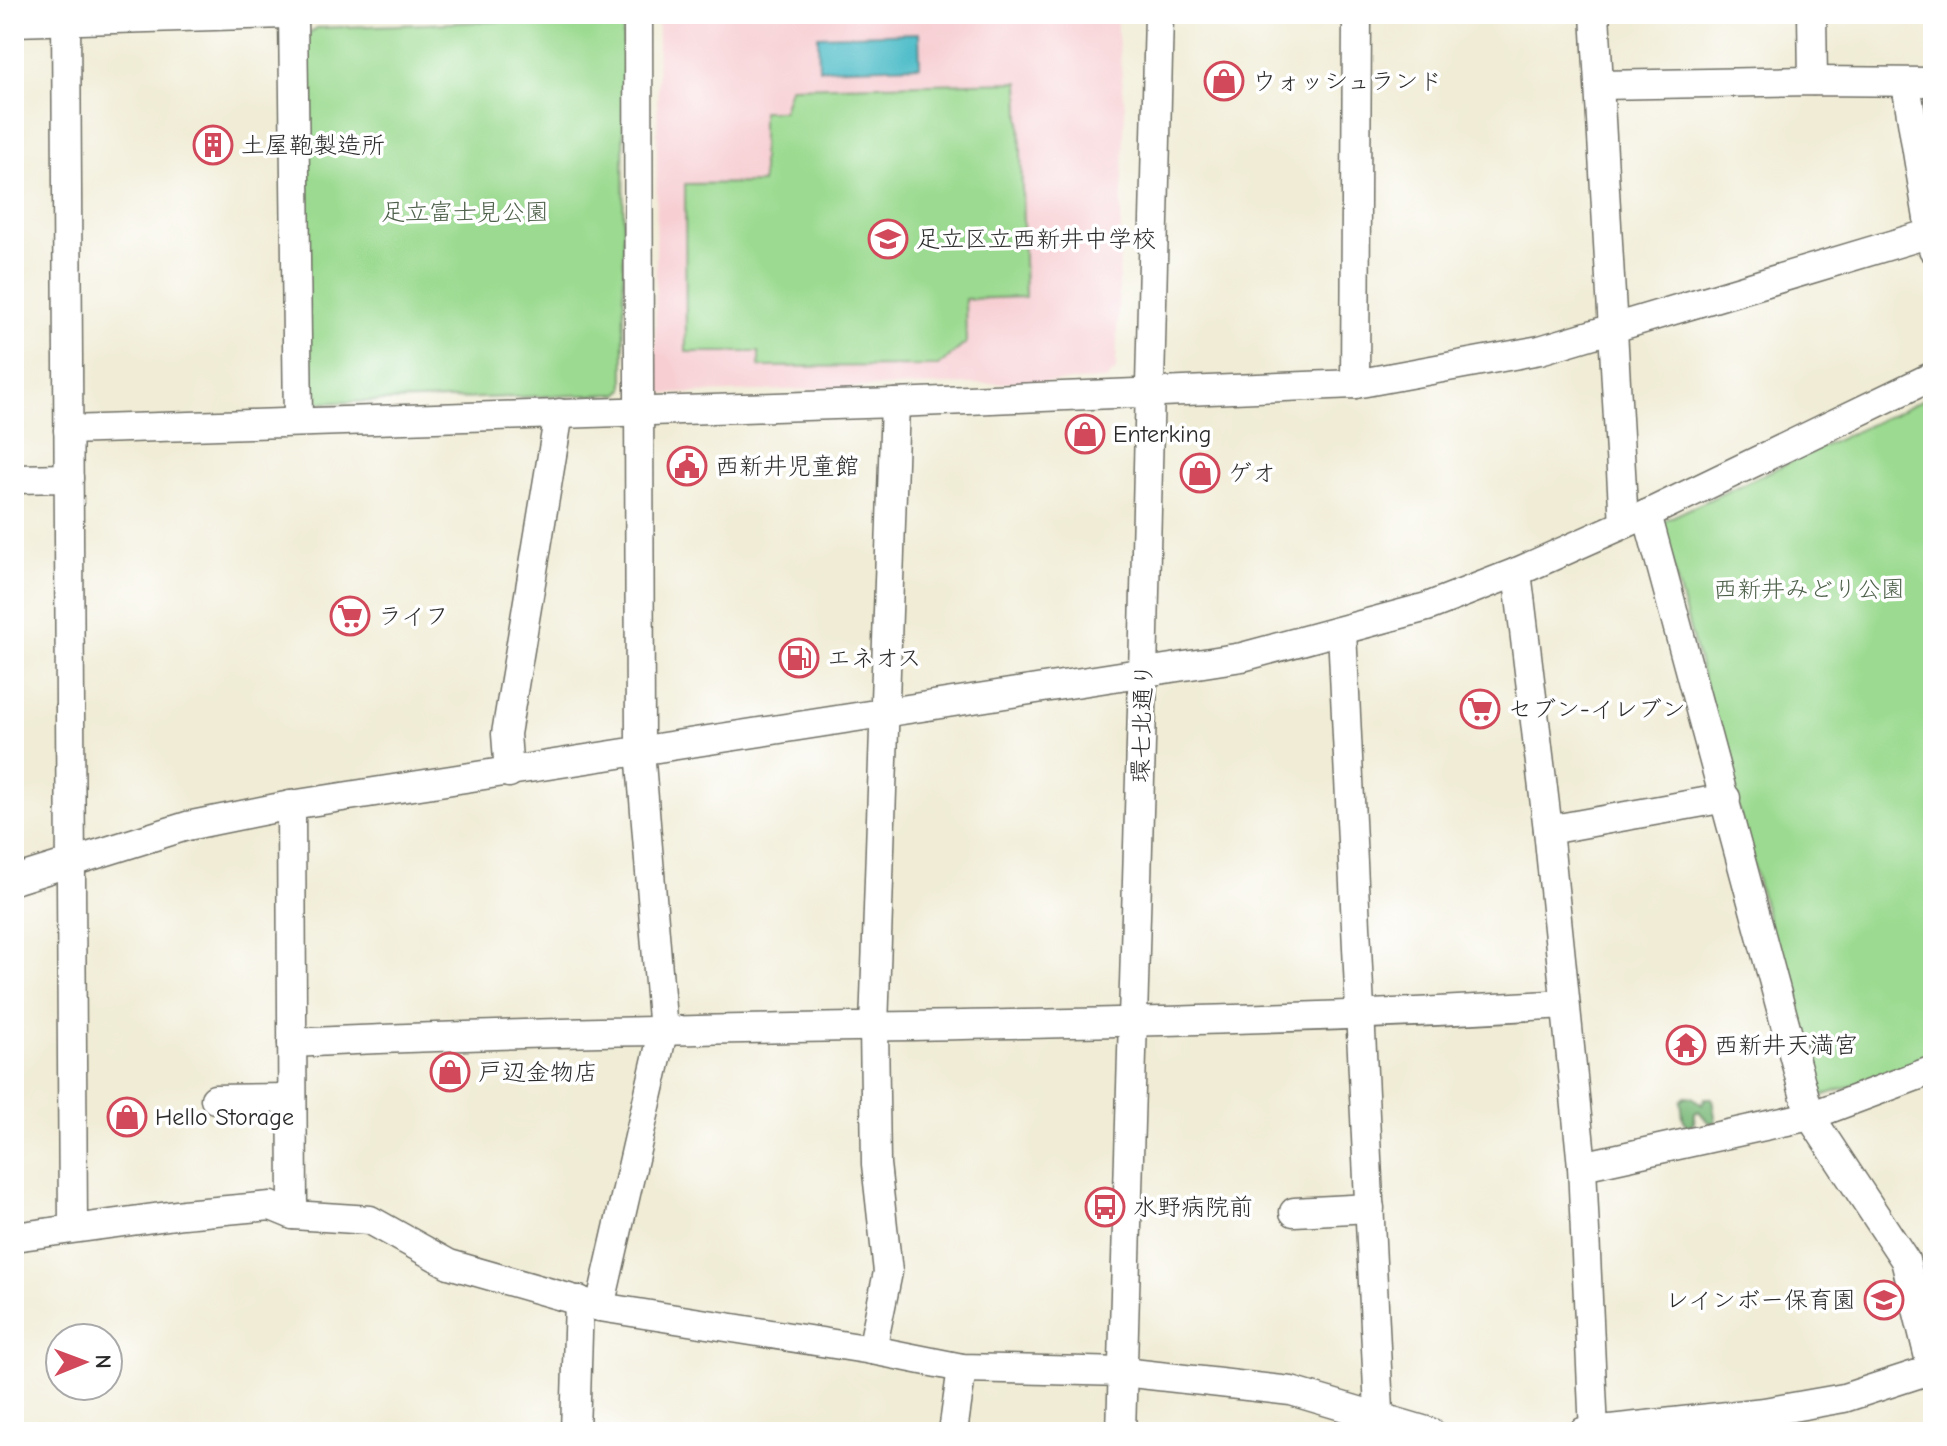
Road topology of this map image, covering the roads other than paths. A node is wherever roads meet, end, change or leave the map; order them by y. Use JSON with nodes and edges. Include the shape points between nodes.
{"nodes":[{"id":1,"x":286,"y":14,"type":"edge"},
{"id":2,"x":293,"y":14,"type":"edge"},
{"id":3,"x":638,"y":14,"type":"edge"},
{"id":4,"x":1159,"y":14,"type":"edge"},
{"id":5,"x":1357,"y":14,"type":"edge"},
{"id":6,"x":1595,"y":14,"type":"edge"},
{"id":7,"x":1812,"y":14,"type":"edge"},
{"id":8,"x":66,"y":17,"type":"edge"},
{"id":9,"x":14,"y":22,"type":"edge"},
{"id":10,"x":1813,"y":81,"type":"junction"},
{"id":11,"x":1920,"y":83,"type":"edge"},
{"id":12,"x":1600,"y":85,"type":"junction"},
{"id":13,"x":1932,"y":242,"type":"edge"},
{"id":14,"x":1613,"y":329,"type":"junction"},
{"id":15,"x":1933,"y":376,"type":"edge"},
{"id":16,"x":1355,"y":384,"type":"junction"},
{"id":17,"x":1151,"y":391,"type":"junction"},
{"id":18,"x":895,"y":403,"type":"junction"},
{"id":19,"x":638,"y":410,"type":"junction"},
{"id":20,"x":559,"y":413,"type":"junction"},
{"id":21,"x":298,"y":422,"type":"junction"},
{"id":22,"x":68,"y":430,"type":"junction"},
{"id":23,"x":69,"y":478,"type":"junction"},
{"id":24,"x":14,"y":479,"type":"edge"},
{"id":25,"x":1636,"y":519,"type":"junction"},
{"id":26,"x":1517,"y":572,"type":"junction"},
{"id":27,"x":1342,"y":631,"type":"junction"},
{"id":28,"x":1143,"y":674,"type":"junction"},
{"id":29,"x":884,"y":712,"type":"junction"},
{"id":30,"x":640,"y":750,"type":"junction"},
{"id":31,"x":509,"y":773,"type":"junction"},
{"id":32,"x":1726,"y":798,"type":"junction"},
{"id":33,"x":291,"y":805,"type":"junction"},
{"id":34,"x":1548,"y":830,"type":"junction"},
{"id":35,"x":70,"y":863,"type":"junction"},
{"id":36,"x":14,"y":880,"type":"edge"},
{"id":37,"x":1565,"y":1004,"type":"junction"},
{"id":38,"x":1362,"y":1015,"type":"junction"},
{"id":39,"x":1133,"y":1023,"type":"junction"},
{"id":40,"x":874,"y":1028,"type":"junction"},
{"id":41,"x":663,"y":1032,"type":"junction"},
{"id":42,"x":292,"y":1043,"type":"junction"},
{"id":43,"x":1933,"y":1070,"type":"edge"},
{"id":44,"x":292,"y":1098,"type":"junction"},
{"id":45,"x":215,"y":1099,"type":"dead end"},
{"id":46,"x":1810,"y":1116,"type":"junction"},
{"id":47,"x":1582,"y":1166,"type":"junction"},
{"id":48,"x":1370,"y":1208,"type":"junction"},
{"id":49,"x":1294,"y":1212,"type":"dead end"},
{"id":50,"x":293,"y":1215,"type":"junction"},
{"id":51,"x":73,"y":1228,"type":"junction"},
{"id":52,"x":14,"y":1237,"type":"edge"},
{"id":53,"x":589,"y":1304,"type":"junction"},
{"id":54,"x":872,"y":1350,"type":"junction"},
{"id":55,"x":962,"y":1368,"type":"junction"},
{"id":56,"x":1933,"y":1371,"type":"edge"},
{"id":57,"x":1123,"y":1372,"type":"junction"},
{"id":58,"x":1380,"y":1424,"type":"edge"},
{"id":59,"x":575,"y":1432,"type":"edge"},
{"id":60,"x":953,"y":1432,"type":"edge"},
{"id":61,"x":1121,"y":1432,"type":"edge"},
{"id":62,"x":1430,"y":1432,"type":"edge"},
{"id":63,"x":1583,"y":1432,"type":"edge"},
{"id":64,"x":1594,"y":1432,"type":"edge"}],
"edges":[{"from":1,"to":8,"type":"street"},
{"from":2,"to":21,"type":"street"},
{"from":3,"to":19,"type":"street"},
{"from":4,"to":17,"type":"street","name":"環七北通り"},
{"from":5,"to":16,"type":"street"},
{"from":6,"to":12,"type":"street"},
{"from":7,"to":10,"type":"street"},
{"from":8,"to":9,"type":"street"},
{"from":8,"to":22,"type":"street"},
{"from":10,"to":11,"type":"street"},
{"from":10,"to":12,"type":"street"},
{"from":11,"to":13,"type":"street"},
{"from":12,"to":14,"type":"street"},
{"from":13,"to":14,"type":"street"},
{"from":14,"to":16,"type":"street","via":[[1540,350]]},
{"from":14,"to":25,"type":"street"},
{"from":15,"to":25,"type":"street"},
{"from":16,"to":17,"type":"street"},
{"from":17,"to":18,"type":"street"},
{"from":17,"to":28,"type":"street","name":"環七北通り"},
{"from":18,"to":19,"type":"street"},
{"from":18,"to":29,"type":"street"},
{"from":19,"to":20,"type":"street"},
{"from":19,"to":30,"type":"street"},
{"from":20,"to":21,"type":"street"},
{"from":20,"to":31,"type":"street","via":[[506,734]]},
{"from":21,"to":22,"type":"street"},
{"from":22,"to":23,"type":"street"},
{"from":23,"to":24,"type":"street"},
{"from":23,"to":35,"type":"street"},
{"from":25,"to":26,"type":"street"},
{"from":25,"to":32,"type":"street"},
{"from":26,"to":27,"type":"street","via":[[1427,607]]},
{"from":26,"to":34,"type":"street"},
{"from":27,"to":28,"type":"street","via":[[1242,657]]},
{"from":27,"to":38,"type":"street"},
{"from":28,"to":29,"type":"street"},
{"from":28,"to":39,"type":"street","name":"環七北通り"},
{"from":29,"to":30,"type":"street"},
{"from":29,"to":40,"type":"street"},
{"from":30,"to":31,"type":"street"},
{"from":30,"to":41,"type":"street"},
{"from":31,"to":33,"type":"street"},
{"from":32,"to":34,"type":"street"},
{"from":32,"to":46,"type":"street"},
{"from":33,"to":35,"type":"street","via":[[187,826]]},
{"from":33,"to":42,"type":"street"},
{"from":34,"to":37,"type":"street"},
{"from":35,"to":36,"type":"street"},
{"from":35,"to":51,"type":"street"},
{"from":37,"to":38,"type":"street"},
{"from":37,"to":47,"type":"street"},
{"from":38,"to":39,"type":"street"},
{"from":38,"to":48,"type":"street"},
{"from":39,"to":40,"type":"street"},
{"from":39,"to":57,"type":"street","name":"環七北通り"},
{"from":40,"to":41,"type":"street"},
{"from":40,"to":54,"type":"street","via":[[876,1164],[888,1272]]},
{"from":41,"to":42,"type":"street"},
{"from":41,"to":53,"type":"street"},
{"from":42,"to":44,"type":"street"},
{"from":43,"to":46,"type":"street"},
{"from":44,"to":45,"type":"street"},
{"from":44,"to":50,"type":"street"},
{"from":46,"to":47,"type":"street"},
{"from":46,"to":56,"type":"street","via":[[1905,1260]]},
{"from":47,"to":64,"type":"street"},
{"from":48,"to":49,"type":"street"},
{"from":48,"to":58,"type":"street"},
{"from":50,"to":51,"type":"street","via":[[271,1206],[241,1207]]},
{"from":50,"to":53,"type":"street","via":[[370,1220],[449,1264]]},
{"from":51,"to":52,"type":"street"},
{"from":53,"to":54,"type":"street"},
{"from":53,"to":59,"type":"street"},
{"from":54,"to":55,"type":"street"},
{"from":55,"to":57,"type":"street"},
{"from":55,"to":60,"type":"street"},
{"from":56,"to":64,"type":"street","via":[[1844,1398]]},
{"from":57,"to":58,"type":"street","via":[[1291,1391]]},
{"from":57,"to":61,"type":"street","name":"環七北通り"},
{"from":58,"to":62,"type":"street"},
{"from":63,"to":64,"type":"street"}]}
